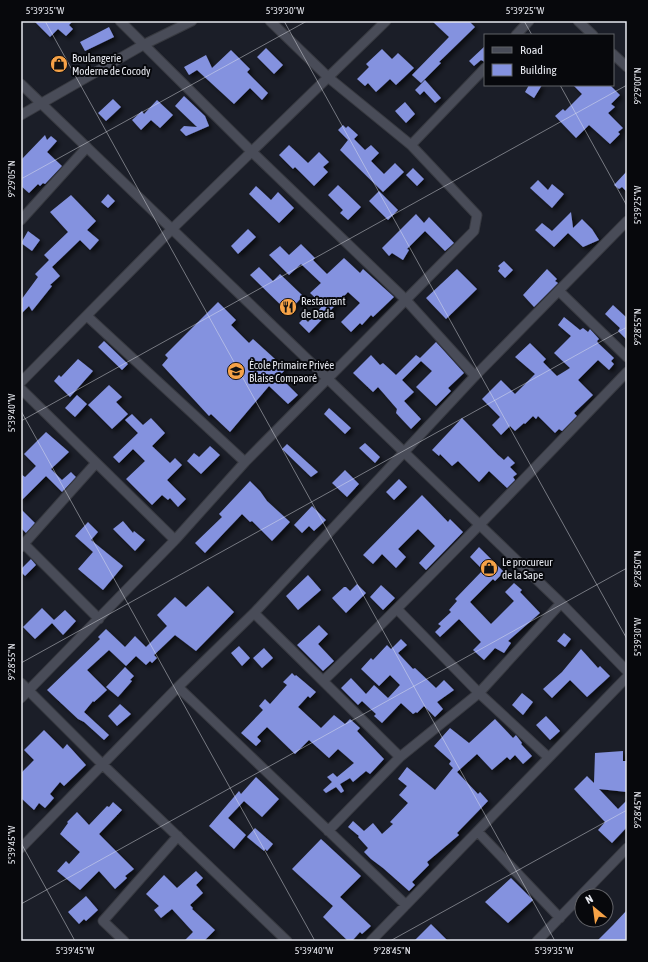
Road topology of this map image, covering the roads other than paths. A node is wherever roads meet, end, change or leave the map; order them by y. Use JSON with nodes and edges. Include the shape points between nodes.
{"nodes":[{"id":1,"x":120,"y":21,"type":"edge"},
{"id":2,"x":192,"y":21,"type":"edge"},
{"id":3,"x":270,"y":21,"type":"edge"},
{"id":4,"x":386,"y":21,"type":"edge"},
{"id":5,"x":529,"y":21,"type":"edge"},
{"id":6,"x":578,"y":21,"type":"edge"},
{"id":7,"x":517,"y":34,"type":"edge"},
{"id":8,"x":592,"y":34,"type":"edge"},
{"id":9,"x":143,"y":45,"type":"junction"},
{"id":10,"x":614,"y":55,"type":"edge"},
{"id":11,"x":627,"y":67,"type":"edge"},
{"id":12,"x":484,"y":69,"type":"edge"},
{"id":13,"x":329,"y":78,"type":"junction"},
{"id":14,"x":21,"y":84,"type":"edge"},
{"id":15,"x":42,"y":104,"type":"junction"},
{"id":16,"x":21,"y":115,"type":"edge"},
{"id":17,"x":411,"y":145,"type":"junction"},
{"id":18,"x":87,"y":147,"type":"junction"},
{"id":19,"x":252,"y":151,"type":"junction"},
{"id":20,"x":21,"y":220,"type":"edge"},
{"id":21,"x":627,"y":221,"type":"edge"},
{"id":22,"x":172,"y":228,"type":"junction"},
{"id":23,"x":559,"y":291,"type":"junction"},
{"id":24,"x":405,"y":299,"type":"junction"},
{"id":25,"x":87,"y":316,"type":"junction"},
{"id":26,"x":627,"y":357,"type":"edge"},
{"id":27,"x":627,"y":372,"type":"edge"},
{"id":28,"x":475,"y":376,"type":"junction"},
{"id":29,"x":327,"y":378,"type":"junction"},
{"id":30,"x":21,"y":382,"type":"edge"},
{"id":31,"x":21,"y":389,"type":"edge"},
{"id":32,"x":404,"y":452,"type":"junction"},
{"id":33,"x":245,"y":462,"type":"junction"},
{"id":34,"x":96,"y":463,"type":"junction"},
{"id":35,"x":480,"y":526,"type":"junction"},
{"id":36,"x":175,"y":540,"type":"junction"},
{"id":37,"x":22,"y":545,"type":"edge"},
{"id":38,"x":561,"y":603,"type":"junction"},
{"id":39,"x":397,"y":609,"type":"junction"},
{"id":40,"x":254,"y":613,"type":"junction"},
{"id":41,"x":99,"y":619,"type":"junction"},
{"id":42,"x":627,"y":671,"type":"edge"},
{"id":43,"x":627,"y":677,"type":"edge"},
{"id":44,"x":323,"y":681,"type":"junction"},
{"id":45,"x":21,"y":683,"type":"edge"},
{"id":46,"x":178,"y":687,"type":"junction"},
{"id":47,"x":29,"y":690,"type":"junction"},
{"id":48,"x":479,"y":693,"type":"junction"},
{"id":49,"x":21,"y":698,"type":"edge"},
{"id":50,"x":400,"y":757,"type":"junction"},
{"id":51,"x":548,"y":757,"type":"junction"},
{"id":52,"x":102,"y":764,"type":"junction"},
{"id":53,"x":328,"y":831,"type":"junction"},
{"id":54,"x":478,"y":832,"type":"junction"},
{"id":55,"x":178,"y":836,"type":"junction"},
{"id":56,"x":21,"y":848,"type":"edge"},
{"id":57,"x":627,"y":848,"type":"edge"},
{"id":58,"x":406,"y":905,"type":"junction"},
{"id":59,"x":560,"y":918,"type":"junction"},
{"id":60,"x":124,"y":941,"type":"edge"},
{"id":61,"x":287,"y":941,"type":"edge"},
{"id":62,"x":371,"y":941,"type":"edge"},
{"id":63,"x":537,"y":941,"type":"edge"}],
"edges":[{"from":1,"to":9,"type":"street"},
{"from":2,"to":9,"type":"street"},
{"from":3,"to":13,"type":"street"},
{"from":4,"to":13,"type":"street"},
{"from":5,"to":7,"type":"street"},
{"from":6,"to":8,"type":"street"},
{"from":9,"to":15,"type":"street"},
{"from":9,"to":19,"type":"street"},
{"from":10,"to":11,"type":"street"},
{"from":12,"to":17,"type":"street"},
{"from":13,"to":17,"type":"street"},
{"from":13,"to":19,"type":"street"},
{"from":14,"to":15,"type":"street"},
{"from":15,"to":16,"type":"street"},
{"from":15,"to":18,"type":"street"},
{"from":17,"to":24,"type":"street","via":[[477,215],[474,231]]},
{"from":18,"to":20,"type":"street"},
{"from":18,"to":22,"type":"street"},
{"from":19,"to":22,"type":"street"},
{"from":19,"to":24,"type":"street"},
{"from":21,"to":23,"type":"street"},
{"from":22,"to":25,"type":"street"},
{"from":22,"to":29,"type":"street"},
{"from":23,"to":26,"type":"street"},
{"from":23,"to":28,"type":"street"},
{"from":24,"to":28,"type":"street"},
{"from":24,"to":29,"type":"street"},
{"from":25,"to":30,"type":"street"},
{"from":25,"to":33,"type":"street"},
{"from":27,"to":35,"type":"street"},
{"from":28,"to":32,"type":"street"},
{"from":29,"to":32,"type":"street"},
{"from":29,"to":33,"type":"street"},
{"from":31,"to":34,"type":"street"},
{"from":32,"to":35,"type":"street"},
{"from":32,"to":40,"type":"street"},
{"from":33,"to":36,"type":"street"},
{"from":34,"to":36,"type":"street"},
{"from":34,"to":37,"type":"street"},
{"from":35,"to":38,"type":"street"},
{"from":35,"to":39,"type":"street"},
{"from":36,"to":41,"type":"street"},
{"from":37,"to":41,"type":"street"},
{"from":38,"to":42,"type":"street"},
{"from":38,"to":48,"type":"street"},
{"from":39,"to":44,"type":"street"},
{"from":39,"to":48,"type":"street"},
{"from":40,"to":44,"type":"street"},
{"from":40,"to":46,"type":"street"},
{"from":41,"to":47,"type":"street"},
{"from":43,"to":51,"type":"street"},
{"from":44,"to":50,"type":"street"},
{"from":45,"to":47,"type":"street"},
{"from":46,"to":52,"type":"street"},
{"from":46,"to":53,"type":"street"},
{"from":47,"to":49,"type":"street"},
{"from":47,"to":52,"type":"street"},
{"from":48,"to":50,"type":"street"},
{"from":48,"to":51,"type":"street"},
{"from":50,"to":53,"type":"street"},
{"from":51,"to":54,"type":"street"},
{"from":52,"to":55,"type":"street"},
{"from":52,"to":56,"type":"street"},
{"from":53,"to":58,"type":"street"},
{"from":54,"to":58,"type":"street"},
{"from":54,"to":59,"type":"street"},
{"from":55,"to":60,"type":"street","via":[[102,921]]},
{"from":55,"to":61,"type":"street"},
{"from":57,"to":59,"type":"street"},
{"from":58,"to":62,"type":"street"},
{"from":59,"to":63,"type":"street"}]}
